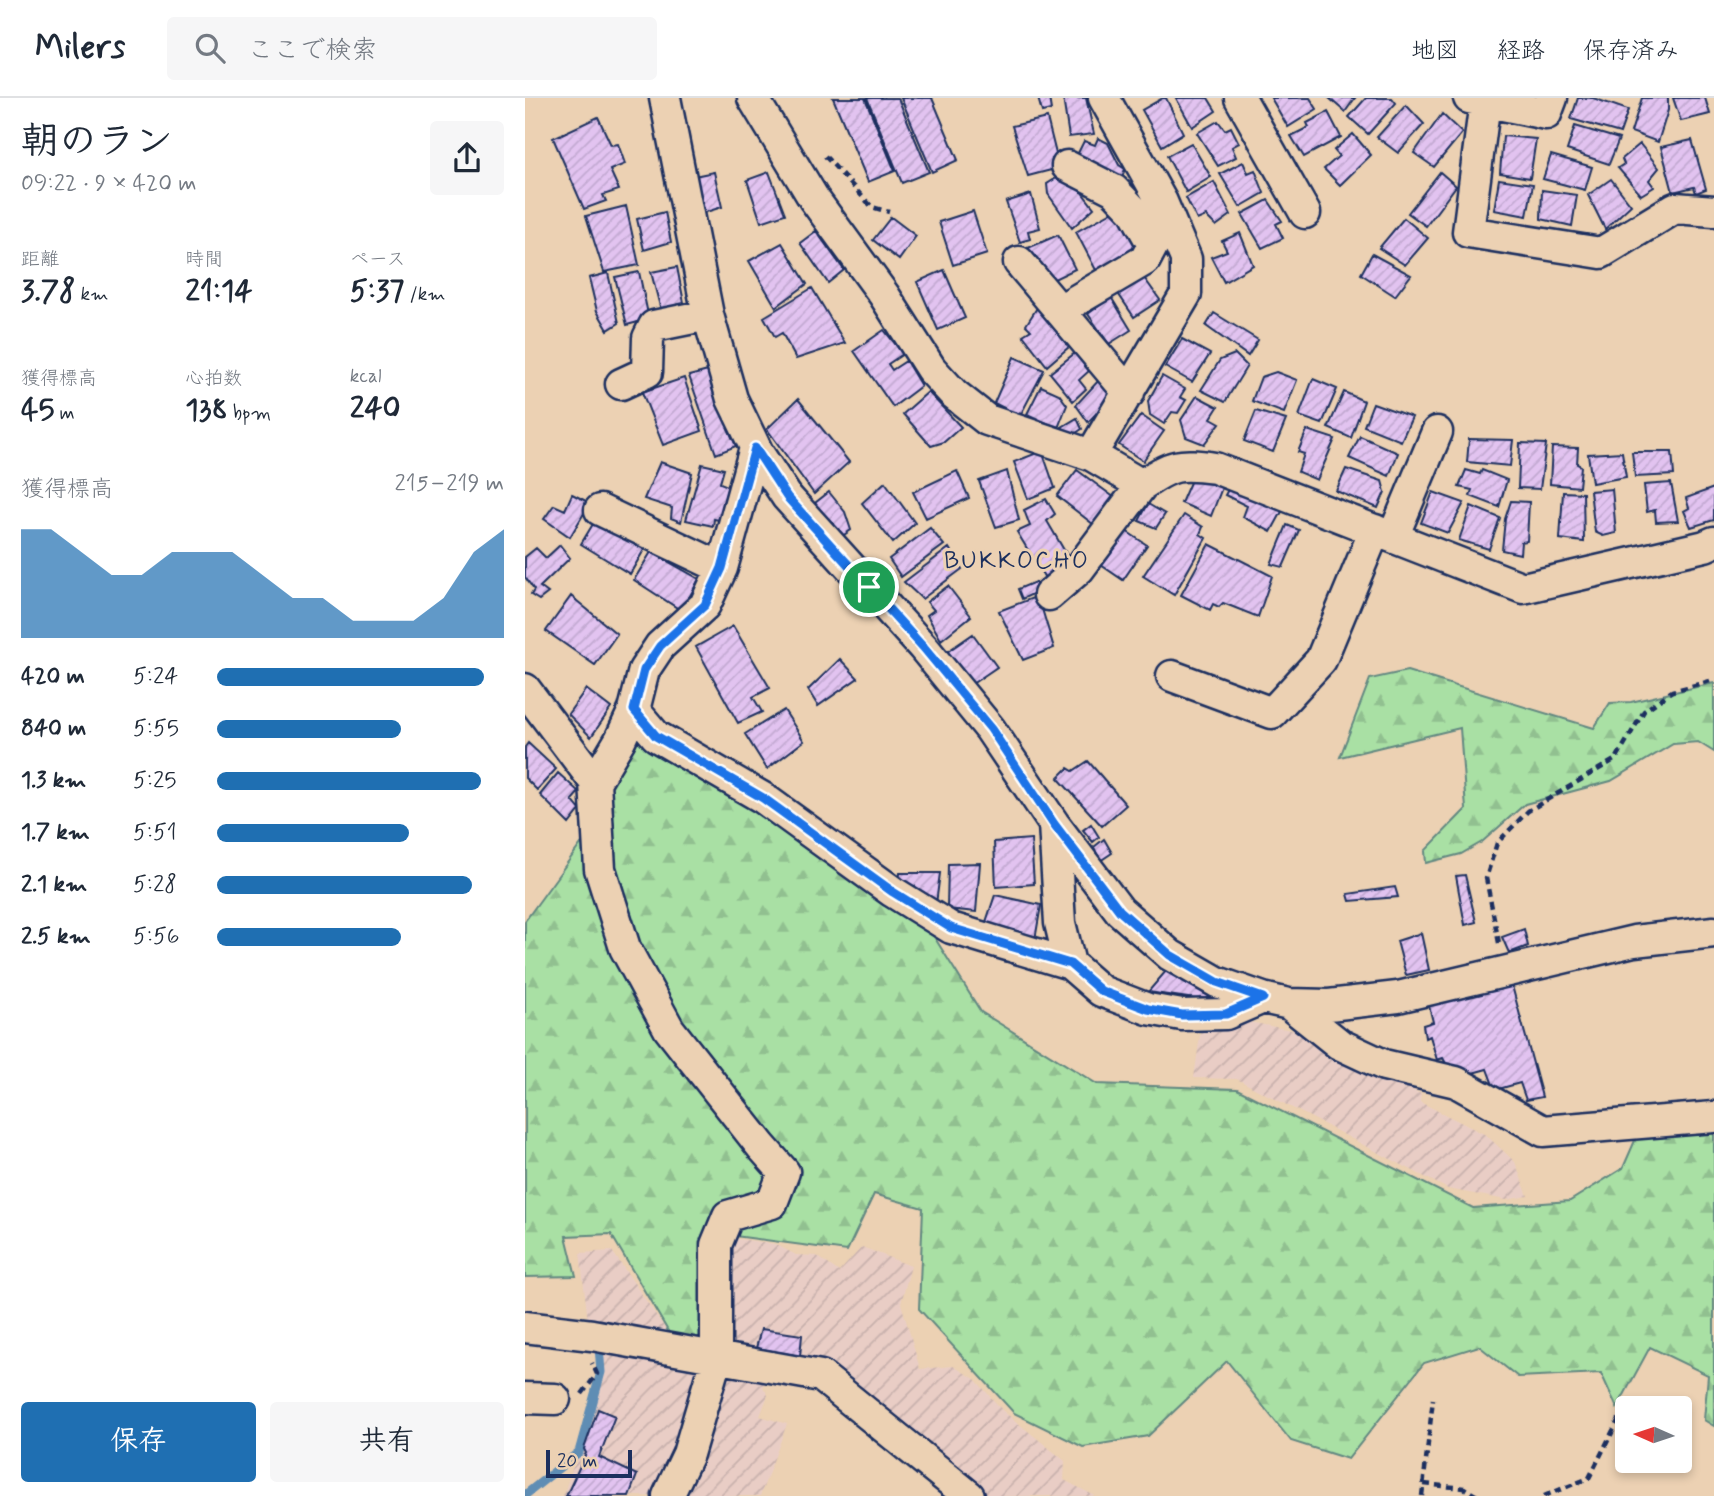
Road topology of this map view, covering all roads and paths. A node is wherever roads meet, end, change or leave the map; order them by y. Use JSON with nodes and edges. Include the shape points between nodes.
{"nodes":[{"id":1,"x":665,"y":98,"type":"edge"},
{"id":2,"x":753,"y":98,"type":"edge"},
{"id":3,"x":1104,"y":98,"type":"edge"},
{"id":4,"x":1240,"y":98,"type":"edge"},
{"id":5,"x":1552,"y":98,"type":"edge"},
{"id":6,"x":1477,"y":100,"type":"edge"},
{"id":7,"x":819,"y":148,"type":"dead end"},
{"id":8,"x":1067,"y":166,"type":"dead end"},
{"id":9,"x":1714,"y":211,"type":"edge"},
{"id":10,"x":889,"y":212,"type":"dead end"},
{"id":11,"x":1305,"y":214,"type":"dead end"},
{"id":12,"x":1019,"y":262,"type":"dead end"},
{"id":13,"x":1060,"y":310,"type":"junction"},
{"id":14,"x":708,"y":315,"type":"junction"},
{"id":15,"x":621,"y":384,"type":"dead end"},
{"id":16,"x":1129,"y":393,"type":"junction"},
{"id":17,"x":1437,"y":432,"type":"dead end"},
{"id":18,"x":755,"y":448,"type":"junction"},
{"id":19,"x":1091,"y":455,"type":"junction"},
{"id":20,"x":1142,"y":485,"type":"junction"},
{"id":21,"x":600,"y":510,"type":"dead end"},
{"id":22,"x":1384,"y":534,"type":"junction"},
{"id":23,"x":1714,"y":541,"type":"edge"},
{"id":24,"x":722,"y":568,"type":"junction"},
{"id":25,"x":1049,"y":595,"type":"dead end"},
{"id":26,"x":1172,"y":676,"type":"dead end"},
{"id":27,"x":1714,"y":680,"type":"edge"},
{"id":28,"x":525,"y":690,"type":"edge"},
{"id":29,"x":634,"y":710,"type":"junction"},
{"id":30,"x":595,"y":782,"type":"junction"},
{"id":31,"x":1054,"y":824,"type":"junction"},
{"id":32,"x":1714,"y":932,"type":"edge"},
{"id":33,"x":1070,"y":964,"type":"junction"},
{"id":34,"x":1507,"y":971,"type":"junction"},
{"id":35,"x":1276,"y":1001,"type":"junction"},
{"id":36,"x":1714,"y":1117,"type":"edge"},
{"id":37,"x":525,"y":1328,"type":"edge"},
{"id":38,"x":570,"y":1332,"type":"junction"},
{"id":39,"x":716,"y":1359,"type":"junction"},
{"id":40,"x":525,"y":1398,"type":"edge"},
{"id":41,"x":555,"y":1399,"type":"joint"},
{"id":42,"x":1433,"y":1399,"type":"dead end"},
{"id":43,"x":1615,"y":1427,"type":"edge"},
{"id":44,"x":1424,"y":1484,"type":"junction"},
{"id":45,"x":668,"y":1496,"type":"edge"},
{"id":46,"x":969,"y":1496,"type":"edge"},
{"id":47,"x":1422,"y":1496,"type":"edge"},
{"id":48,"x":1477,"y":1496,"type":"edge"},
{"id":49,"x":1543,"y":1496,"type":"edge"}],
"edges":[{"from":1,"to":14,"type":"street"},
{"from":2,"to":19,"type":"street","via":[[814,199],[931,369],[954,394],[987,420]]},
{"from":3,"to":16,"type":"street","via":[[1162,202],[1186,259],[1186,294]]},
{"from":4,"to":11,"type":"street"},
{"from":5,"to":6,"type":"street","via":[[1546,114]]},
{"from":6,"to":9,"type":"street","via":[[1468,232],[1601,253],[1675,208]]},
{"from":7,"to":10,"type":"path","via":[[872,207]]},
{"from":8,"to":13,"type":"street","via":[[1114,190],[1134,211],[1153,245],[1145,260]]},
{"from":12,"to":13,"type":"street"},
{"from":13,"to":16,"type":"street"},
{"from":14,"to":15,"type":"street","via":[[654,327],[648,338],[647,372]]},
{"from":14,"to":18,"type":"street","via":[[732,399]]},
{"from":16,"to":19,"type":"street"},
{"from":17,"to":22,"type":"street"},
{"from":18,"to":24,"type":"street"},
{"from":18,"to":31,"type":"street","via":[[787,497],[991,729]]},
{"from":19,"to":20,"type":"street"},
{"from":20,"to":22,"type":"street","via":[[1183,464],[1215,468]]},
{"from":20,"to":25,"type":"street","via":[[1079,569]]},
{"from":21,"to":24,"type":"street"},
{"from":22,"to":23,"type":"street","via":[[1523,588]]},
{"from":22,"to":26,"type":"street","via":[[1321,660],[1272,713]]},
{"from":24,"to":29,"type":"street","via":[[705,605],[660,646],[644,670]]},
{"from":27,"to":34,"type":"path","via":[[1672,691],[1644,711],[1616,759],[1528,811],[1497,843],[1486,878]]},
{"from":28,"to":30,"type":"street"},
{"from":29,"to":30,"type":"street"},
{"from":29,"to":33,"type":"street","via":[[656,736],[763,798],[951,928]]},
{"from":30,"to":39,"type":"street","via":[[600,869],[625,948],[669,1030],[784,1172],[772,1203],[727,1216],[716,1245]]},
{"from":31,"to":33,"type":"street","via":[[1060,923]]},
{"from":31,"to":35,"type":"street","via":[[1120,911],[1170,955],[1217,982]]},
{"from":32,"to":34,"type":"street","via":[[1633,941]]},
{"from":33,"to":35,"type":"street","via":[[1101,991],[1148,1009],[1226,1014]]},
{"from":34,"to":35,"type":"street","via":[[1398,997],[1329,1005]]},
{"from":35,"to":36,"type":"street","via":[[1339,1044],[1384,1065],[1456,1082],[1543,1131]]},
{"from":37,"to":38,"type":"street"},
{"from":38,"to":39,"type":"street"},
{"from":38,"to":41,"type":"path","via":[[585,1347],[597,1374],[580,1397]]},
{"from":39,"to":45,"type":"street","via":[[688,1454]]},
{"from":39,"to":46,"type":"street","via":[[821,1376]]},
{"from":40,"to":41,"type":"street"},
{"from":42,"to":44,"type":"path"},
{"from":43,"to":49,"type":"path","via":[[1589,1478]]},
{"from":44,"to":47,"type":"path"},
{"from":44,"to":48,"type":"path","via":[[1464,1488]]}]}
